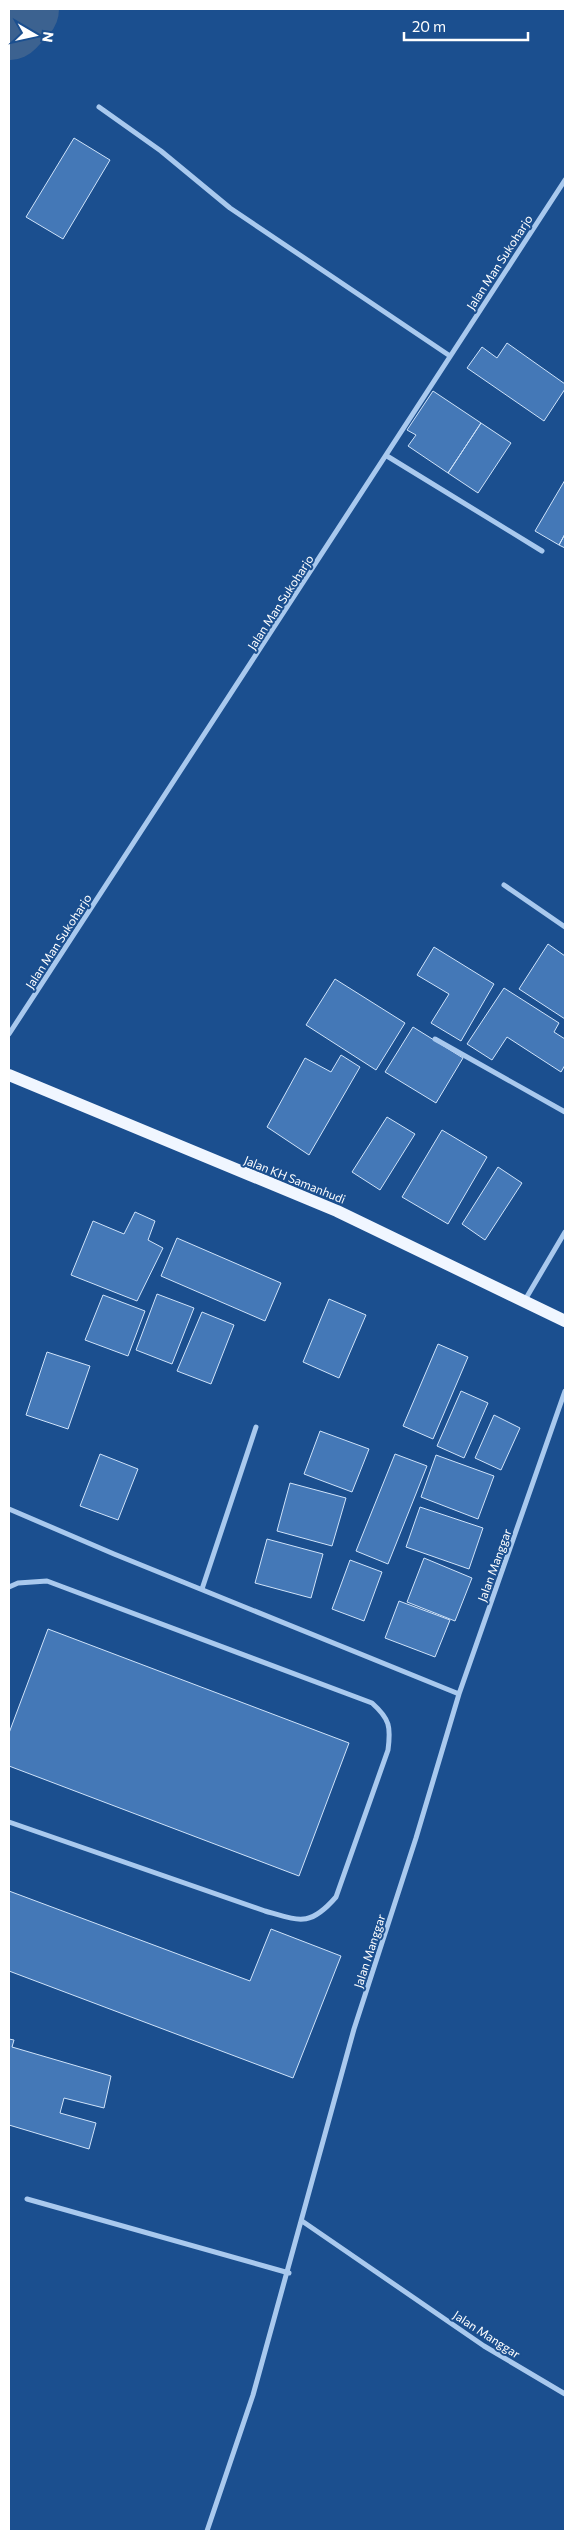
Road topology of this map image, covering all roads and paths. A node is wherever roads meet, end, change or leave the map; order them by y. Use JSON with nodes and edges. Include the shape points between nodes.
{"nodes":[{"id":1,"x":99,"y":107,"type":"dead end"},
{"id":2,"x":565,"y":180,"type":"edge"},
{"id":3,"x":450,"y":356,"type":"junction"},
{"id":4,"x":387,"y":456,"type":"junction"},
{"id":5,"x":542,"y":551,"type":"dead end"},
{"id":6,"x":504,"y":885,"type":"dead end"},
{"id":7,"x":565,"y":927,"type":"edge"},
{"id":8,"x":9,"y":1034,"type":"edge"},
{"id":9,"x":435,"y":1038,"type":"dead end"},
{"id":10,"x":9,"y":1074,"type":"edge"},
{"id":11,"x":565,"y":1112,"type":"edge"},
{"id":12,"x":565,"y":1232,"type":"edge"},
{"id":13,"x":525,"y":1300,"type":"junction"},
{"id":14,"x":565,"y":1321,"type":"edge"},
{"id":15,"x":565,"y":1391,"type":"edge"},
{"id":16,"x":256,"y":1428,"type":"dead end"},
{"id":17,"x":9,"y":1509,"type":"edge"},
{"id":18,"x":9,"y":1587,"type":"edge"},
{"id":19,"x":202,"y":1589,"type":"junction"},
{"id":20,"x":459,"y":1694,"type":"junction"},
{"id":21,"x":9,"y":1822,"type":"edge"},
{"id":22,"x":28,"y":2199,"type":"dead end"},
{"id":23,"x":302,"y":2221,"type":"junction"},
{"id":24,"x":289,"y":2273,"type":"junction"},
{"id":25,"x":565,"y":2394,"type":"edge"},
{"id":26,"x":207,"y":2531,"type":"edge"}],
"edges":[{"from":1,"to":3,"type":"street","via":[[161,151],[230,208]]},
{"from":2,"to":3,"type":"street","name":"Jalan Man Sukoharjo"},
{"from":3,"to":4,"type":"street","name":"Jalan Man Sukoharjo"},
{"from":4,"to":5,"type":"street"},
{"from":4,"to":8,"type":"street","name":"Jalan Man Sukoharjo"},
{"from":6,"to":7,"type":"street"},
{"from":9,"to":11,"type":"street"},
{"from":10,"to":13,"type":"main road","name":"Jalan KH Samanhudi","via":[[337,1211]]},
{"from":12,"to":13,"type":"street"},
{"from":13,"to":14,"type":"main road","name":"Jalan KH Samanhudi"},
{"from":15,"to":20,"type":"street","name":"Jalan Manggar"},
{"from":16,"to":19,"type":"street"},
{"from":17,"to":19,"type":"street"},
{"from":18,"to":21,"type":"street","via":[[18,1583],[46,1581],[344,1692],[372,1703],[385,1714],[390,1730],[388,1750],[336,1897],[323,1912],[306,1920],[265,1911]]},
{"from":19,"to":20,"type":"street"},
{"from":20,"to":23,"type":"street","name":"Jalan Manggar","via":[[354,2029]]},
{"from":22,"to":24,"type":"street"},
{"from":23,"to":24,"type":"street"},
{"from":23,"to":25,"type":"street","name":"Jalan Manggar","via":[[484,2346]]},
{"from":24,"to":26,"type":"street","via":[[253,2396]]}]}
